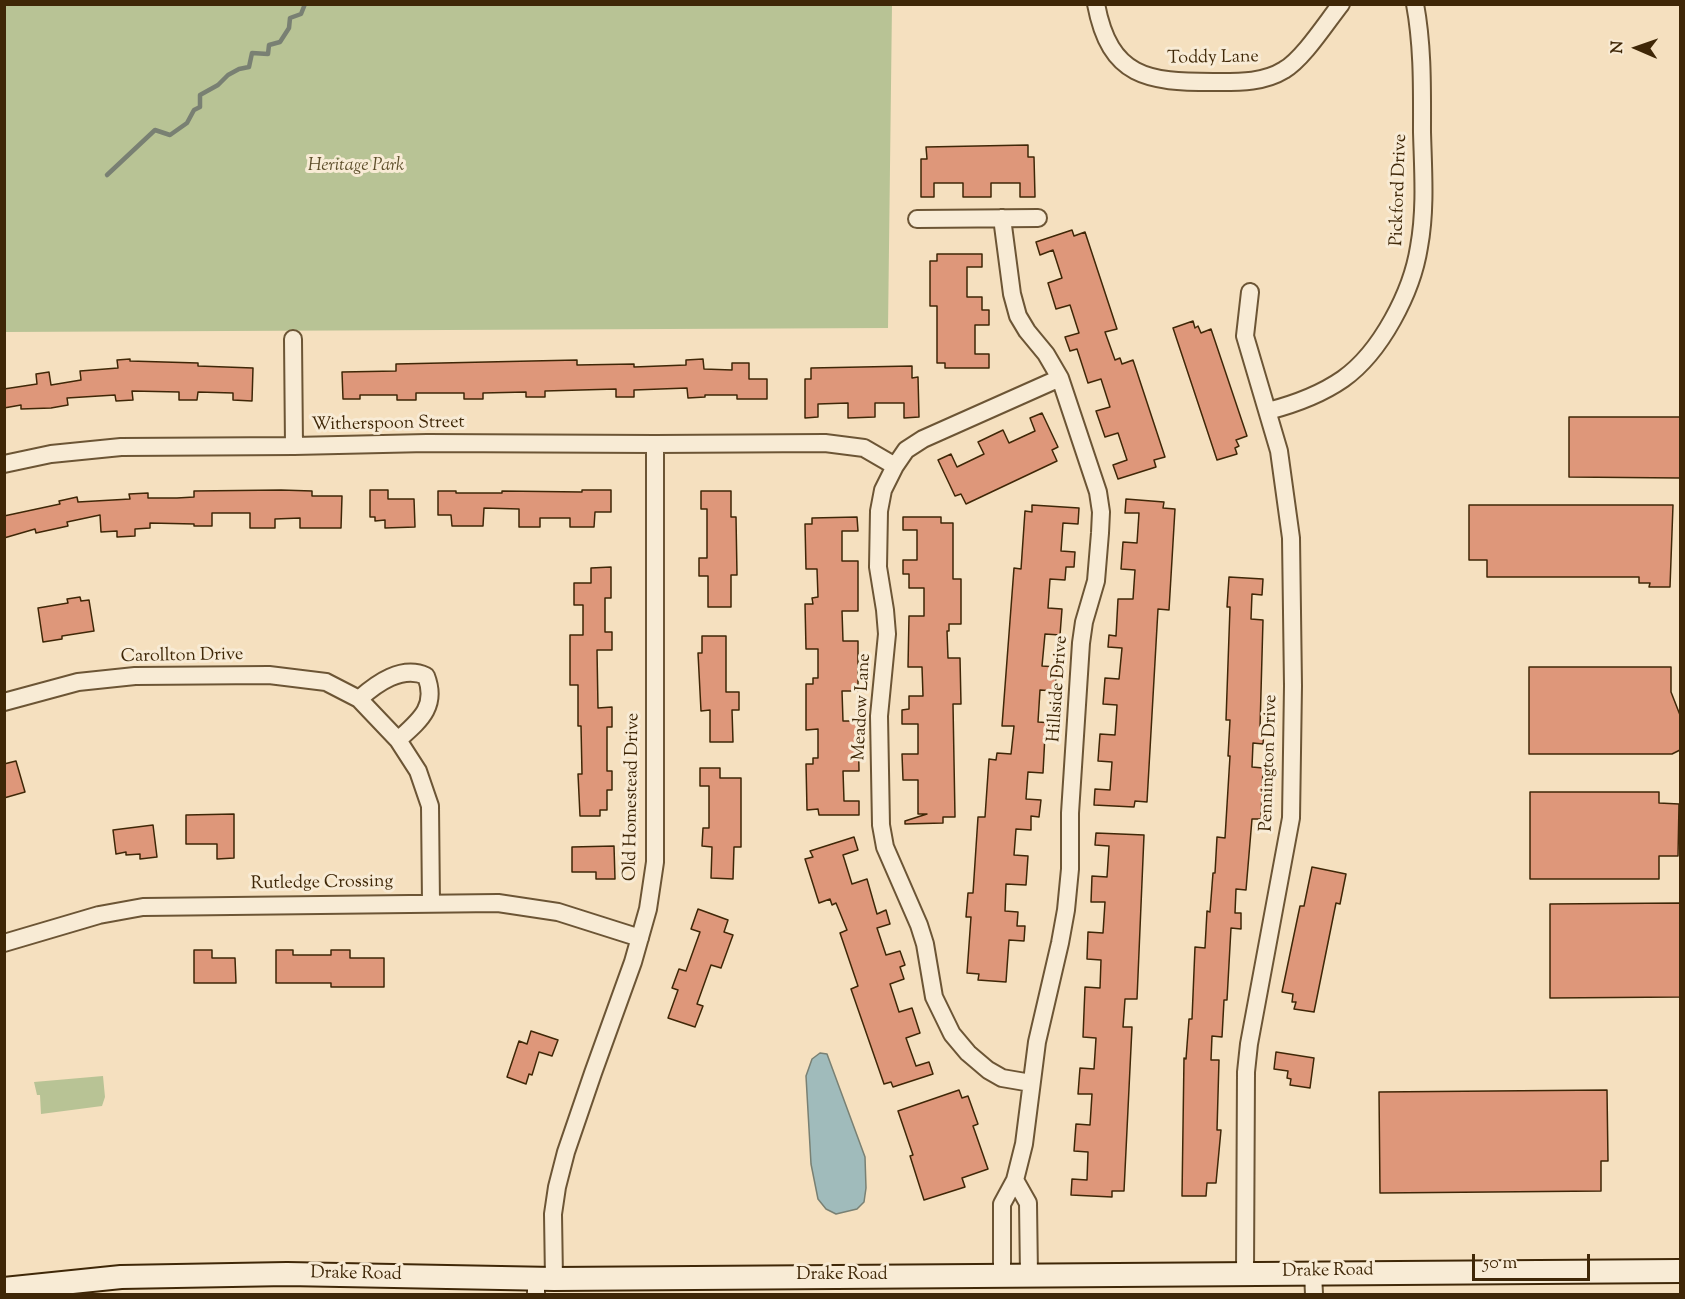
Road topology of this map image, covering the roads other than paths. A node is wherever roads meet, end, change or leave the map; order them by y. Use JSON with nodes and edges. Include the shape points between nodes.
{"nodes":[{"id":1,"x":1096,"y":4,"type":"edge"},
{"id":2,"x":1341,"y":4,"type":"edge"},
{"id":3,"x":1415,"y":4,"type":"edge"},
{"id":4,"x":1002,"y":218,"type":"junction"},
{"id":5,"x":1038,"y":218,"type":"dead end"},
{"id":6,"x":917,"y":219,"type":"dead end"},
{"id":7,"x":1251,"y":292,"type":"dead end"},
{"id":8,"x":293,"y":339,"type":"dead end"},
{"id":9,"x":1060,"y":378,"type":"junction"},
{"id":10,"x":1268,"y":411,"type":"junction"},
{"id":11,"x":656,"y":444,"type":"junction"},
{"id":12,"x":294,"y":446,"type":"junction"},
{"id":13,"x":4,"y":464,"type":"edge"},
{"id":14,"x":895,"y":466,"type":"junction"},
{"id":15,"x":359,"y":699,"type":"junction"},
{"id":16,"x":4,"y":702,"type":"edge"},
{"id":17,"x":398,"y":740,"type":"junction"},
{"id":18,"x":431,"y":903,"type":"junction"},
{"id":19,"x":640,"y":938,"type":"junction"},
{"id":20,"x":4,"y":943,"type":"edge"},
{"id":21,"x":1031,"y":1083,"type":"junction"},
{"id":22,"x":1015,"y":1180,"type":"junction"},
{"id":23,"x":1680,"y":1271,"type":"edge"},
{"id":24,"x":1245,"y":1273,"type":"junction"},
{"id":25,"x":1029,"y":1275,"type":"junction"},
{"id":26,"x":1002,"y":1276,"type":"junction"},
{"id":27,"x":1313,"y":1284,"type":"edge"},
{"id":28,"x":553,"y":1285,"type":"edge"},
{"id":29,"x":4,"y":1289,"type":"edge"}],
"edges":[{"from":1,"to":2,"type":"street","name":"Toddy Lane","via":[[1107,42],[1134,71],[1162,81],[1205,82],[1253,81],[1282,72],[1301,55]]},
{"from":3,"to":10,"type":"street","name":"Pickford Drive","via":[[1421,63],[1423,184],[1420,245],[1409,284],[1390,324],[1355,369],[1310,398]]},
{"from":4,"to":5,"type":"street"},
{"from":4,"to":6,"type":"street"},
{"from":4,"to":9,"type":"street","name":"Hillside Drive","via":[[1018,316]]},
{"from":7,"to":10,"type":"street","name":"Pennington Drive","via":[[1245,336]]},
{"from":8,"to":12,"type":"street"},
{"from":9,"to":14,"type":"street","name":"Meadow Lane","via":[[922,439],[906,450]]},
{"from":9,"to":21,"type":"street","name":"Hillside Drive","via":[[1101,512],[1096,581],[1081,643],[1066,910]]},
{"from":10,"to":24,"type":"street","name":"Pennington Drive","via":[[1284,474],[1291,538],[1291,818],[1246,1072]]},
{"from":11,"to":12,"type":"street","name":"Witherspoon Street"},
{"from":11,"to":14,"type":"street","name":"Witherspoon Street","via":[[825,442],[864,448]]},
{"from":11,"to":19,"type":"street","name":"Old Homestead Drive","via":[[655,862]]},
{"from":12,"to":13,"type":"street","name":"Witherspoon Street","via":[[100,448],[51,453]]},
{"from":14,"to":21,"type":"street","name":"Meadow Lane","via":[[882,490],[879,512],[878,567],[887,634],[879,716],[880,804],[885,847],[919,925],[934,997],[952,1034],[988,1070],[1002,1078]]},
{"from":15,"to":16,"type":"street","name":"Carollton Drive","via":[[326,682],[269,675],[211,674],[105,678]]},
{"from":15,"to":17,"type":"street","name":"Carollton Drive"},
{"from":15,"to":17,"type":"street","via":[[388,678],[407,671],[426,676],[431,689],[425,712]]},
{"from":17,"to":18,"type":"street","name":"Carollton Drive","via":[[418,771],[430,806]]},
{"from":18,"to":19,"type":"street","name":"Rutledge Crossing","via":[[498,903],[558,912]]},
{"from":18,"to":20,"type":"street","name":"Rutledge Crossing","via":[[143,907],[99,915]]},
{"from":19,"to":28,"type":"street","name":"Old Homestead Drive","via":[[557,1187]]},
{"from":21,"to":22,"type":"street","name":"Hillside Drive"},
{"from":22,"to":25,"type":"street","via":[[1028,1203]]},
{"from":22,"to":26,"type":"street","name":"Hillside Drive","via":[[1002,1204]]},
{"from":23,"to":27,"type":"street","name":"Drake Road"},
{"from":24,"to":25,"type":"street","name":"Drake Road"},
{"from":24,"to":27,"type":"street","name":"Drake Road"},
{"from":25,"to":26,"type":"street","name":"Drake Road"},
{"from":26,"to":28,"type":"street","name":"Drake Road"},
{"from":28,"to":29,"type":"street","name":"Drake Road","via":[[276,1274],[120,1277]]}]}
